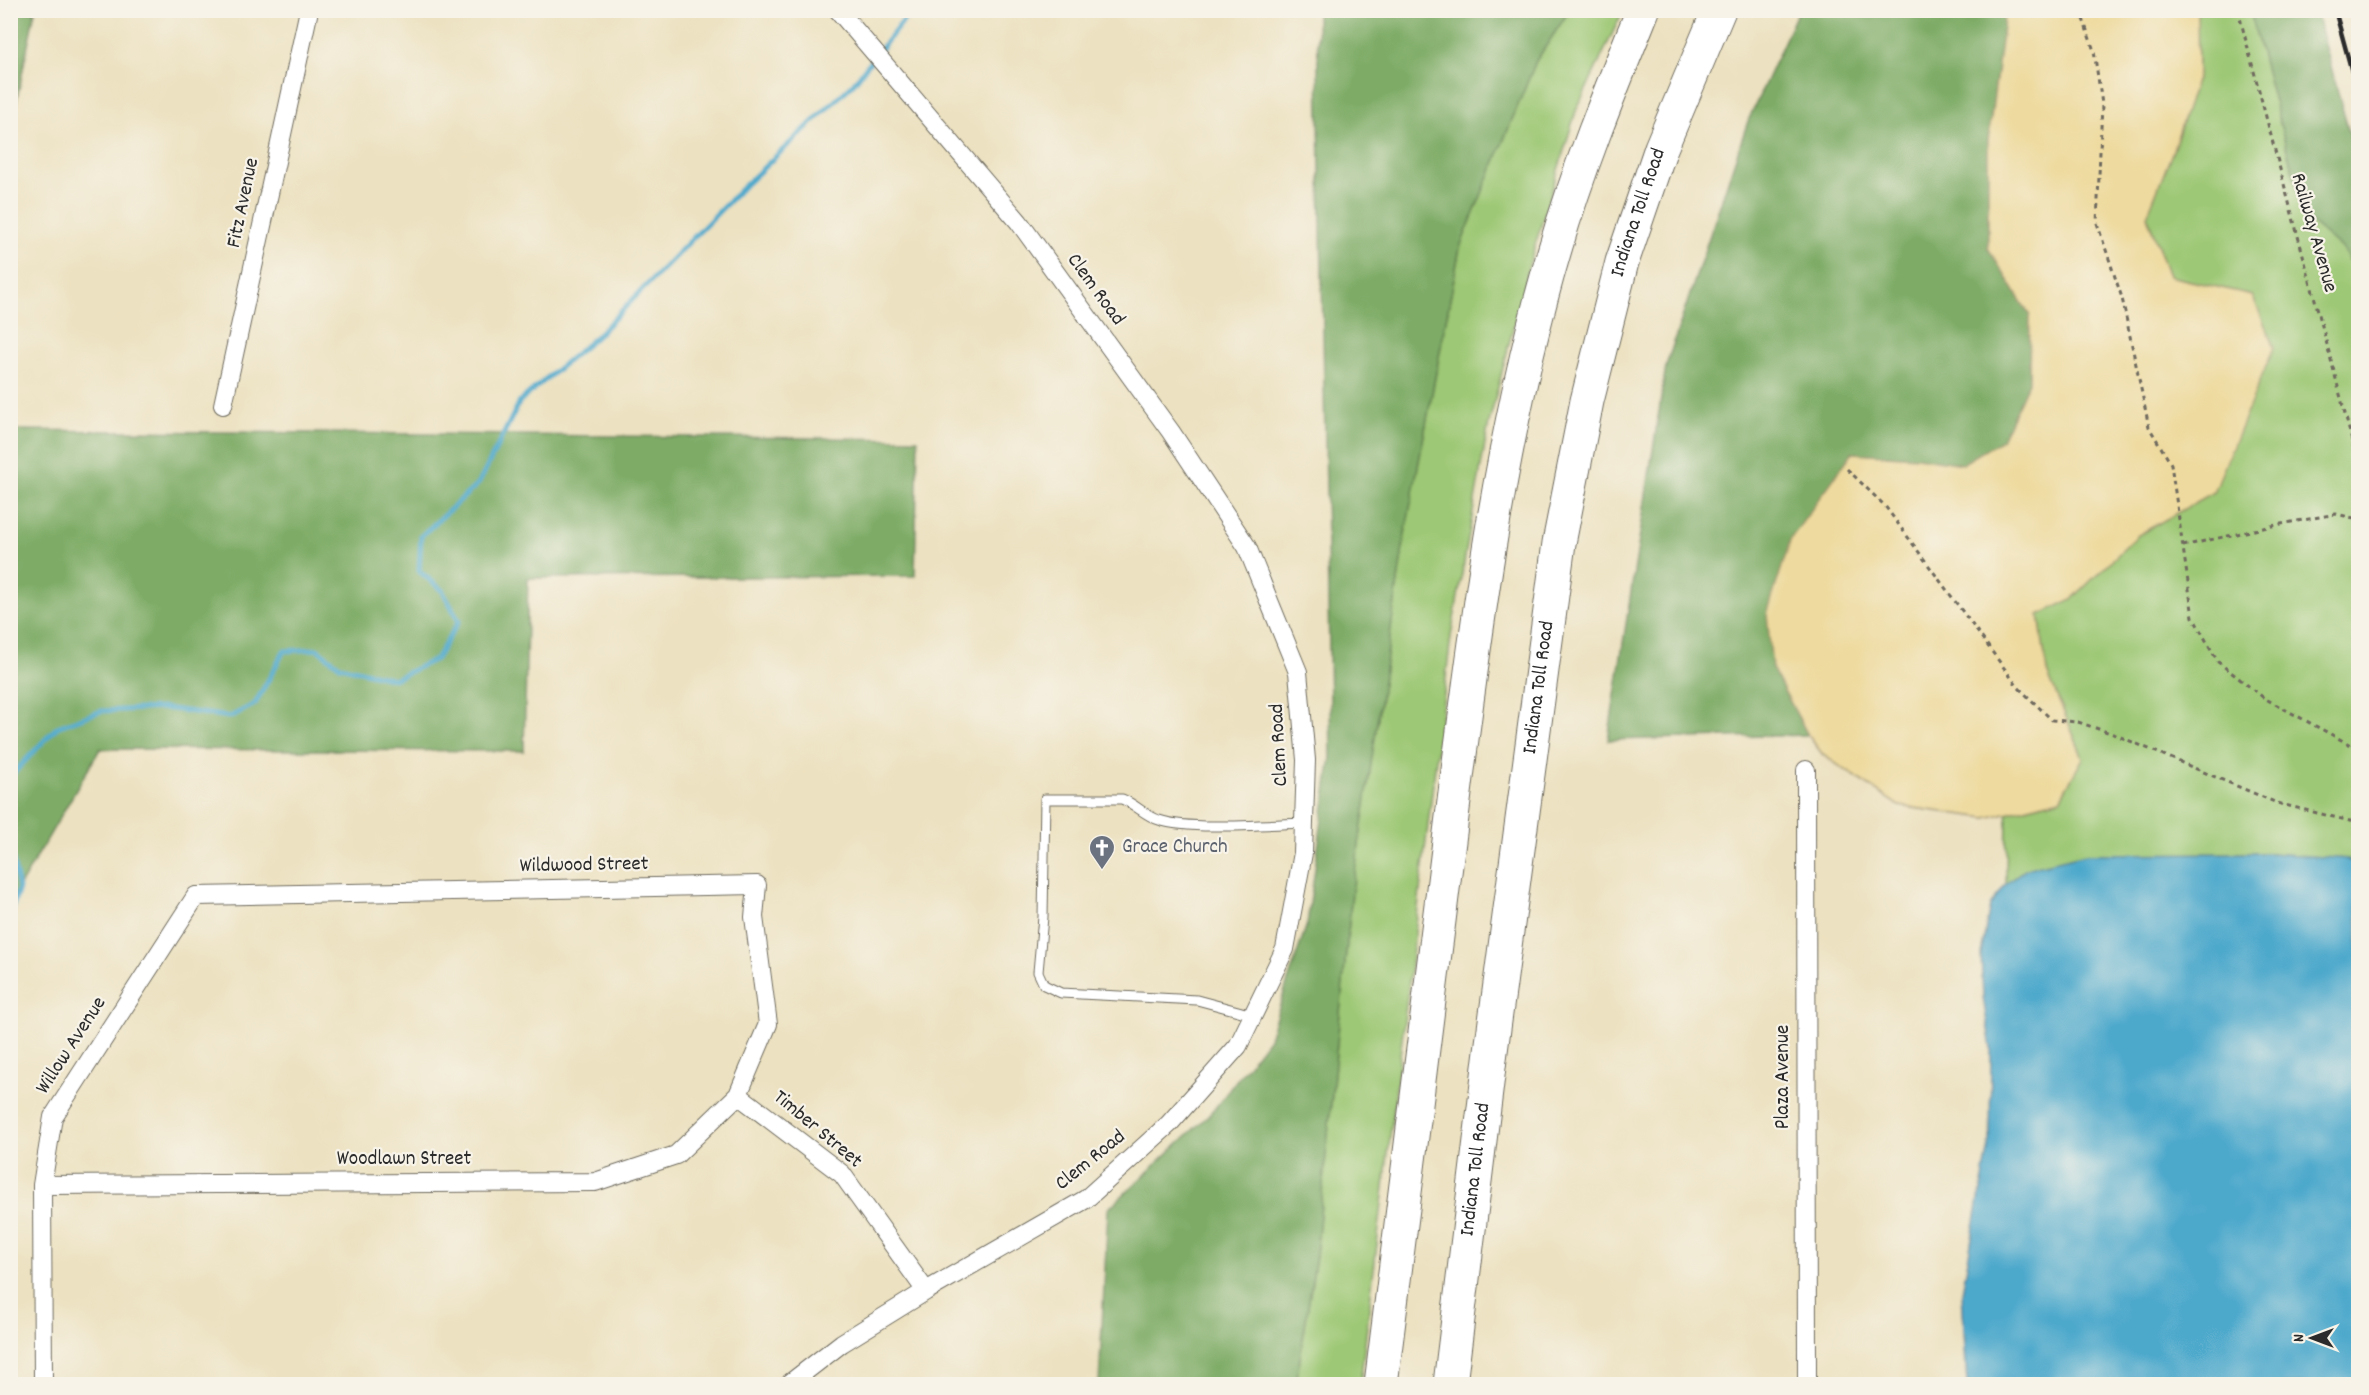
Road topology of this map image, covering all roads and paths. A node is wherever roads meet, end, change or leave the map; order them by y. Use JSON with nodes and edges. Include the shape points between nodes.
{"nodes":[{"id":1,"x":309,"y":10,"type":"edge"},
{"id":2,"x":838,"y":10,"type":"edge"},
{"id":3,"x":1643,"y":10,"type":"edge"},
{"id":4,"x":1719,"y":10,"type":"edge"},
{"id":5,"x":2080,"y":10,"type":"edge"},
{"id":6,"x":2238,"y":10,"type":"edge"},
{"id":7,"x":223,"y":405,"type":"dead end"},
{"id":8,"x":2358,"y":465,"type":"edge"},
{"id":9,"x":1847,"y":469,"type":"dead end"},
{"id":10,"x":2358,"y":519,"type":"edge"},
{"id":11,"x":2183,"y":546,"type":"junction"},
{"id":12,"x":2358,"y":749,"type":"edge"},
{"id":13,"x":1806,"y":770,"type":"dead end"},
{"id":14,"x":1304,"y":823,"type":"junction"},
{"id":15,"x":2358,"y":823,"type":"edge"},
{"id":16,"x":196,"y":896,"type":"joint"},
{"id":17,"x":1253,"y":1015,"type":"junction"},
{"id":18,"x":738,"y":1095,"type":"junction"},
{"id":19,"x":42,"y":1185,"type":"junction"},
{"id":20,"x":926,"y":1291,"type":"junction"},
{"id":21,"x":43,"y":1384,"type":"edge"},
{"id":22,"x":789,"y":1384,"type":"edge"},
{"id":23,"x":1382,"y":1384,"type":"edge"},
{"id":24,"x":1450,"y":1384,"type":"edge"},
{"id":25,"x":1807,"y":1384,"type":"edge"}],
"edges":[{"from":1,"to":7,"type":"street","name":"Fitz Avenue"},
{"from":2,"to":14,"type":"street","name":"Clem Road","via":[[1019,222],[1171,432],[1247,547],[1298,672],[1306,760]]},
{"from":3,"to":23,"type":"highway","via":[[1591,139],[1555,250],[1509,438],[1466,711]]},
{"from":4,"to":24,"type":"highway","name":"Indiana Toll Road","via":[[1660,148],[1622,262],[1587,401],[1561,532]]},
{"from":5,"to":11,"type":"path","via":[[2094,51],[2102,104],[2097,223],[2122,298],[2149,427],[2171,464]]},
{"from":6,"to":8,"type":"path","name":"Railway Avenue"},
{"from":9,"to":15,"type":"path","via":[[1886,506],[2018,687],[2052,720],[2078,722],[2116,735],[2277,803]]},
{"from":10,"to":11,"type":"path","via":[[2336,514]]},
{"from":11,"to":12,"type":"path","via":[[2193,617],[2218,662],[2264,698]]},
{"from":13,"to":25,"type":"street","name":"Plaza Avenue"},
{"from":14,"to":17,"type":"street","name":"Clem Road","via":[[1304,853],[1285,949]]},
{"from":14,"to":17,"type":"lane","via":[[1173,823],[1157,820],[1122,799],[1045,799],[1038,972],[1044,985],[1061,993],[1197,1000]]},
{"from":16,"to":18,"type":"street","name":"Wildwood Street","via":[[757,885],[754,917],[768,1024]]},
{"from":16,"to":19,"type":"street","name":"Willow Avenue","via":[[53,1117]]},
{"from":17,"to":20,"type":"street","name":"Clem Road","via":[[1238,1046],[1170,1124],[1086,1199]]},
{"from":18,"to":19,"type":"street","name":"Woodlawn Street","via":[[676,1155],[595,1182]]},
{"from":18,"to":20,"type":"street","name":"Timber Street","via":[[842,1174]]},
{"from":19,"to":21,"type":"street","name":"Willow Avenue"},
{"from":20,"to":22,"type":"street","name":"Clem Road","via":[[842,1343]]}]}
